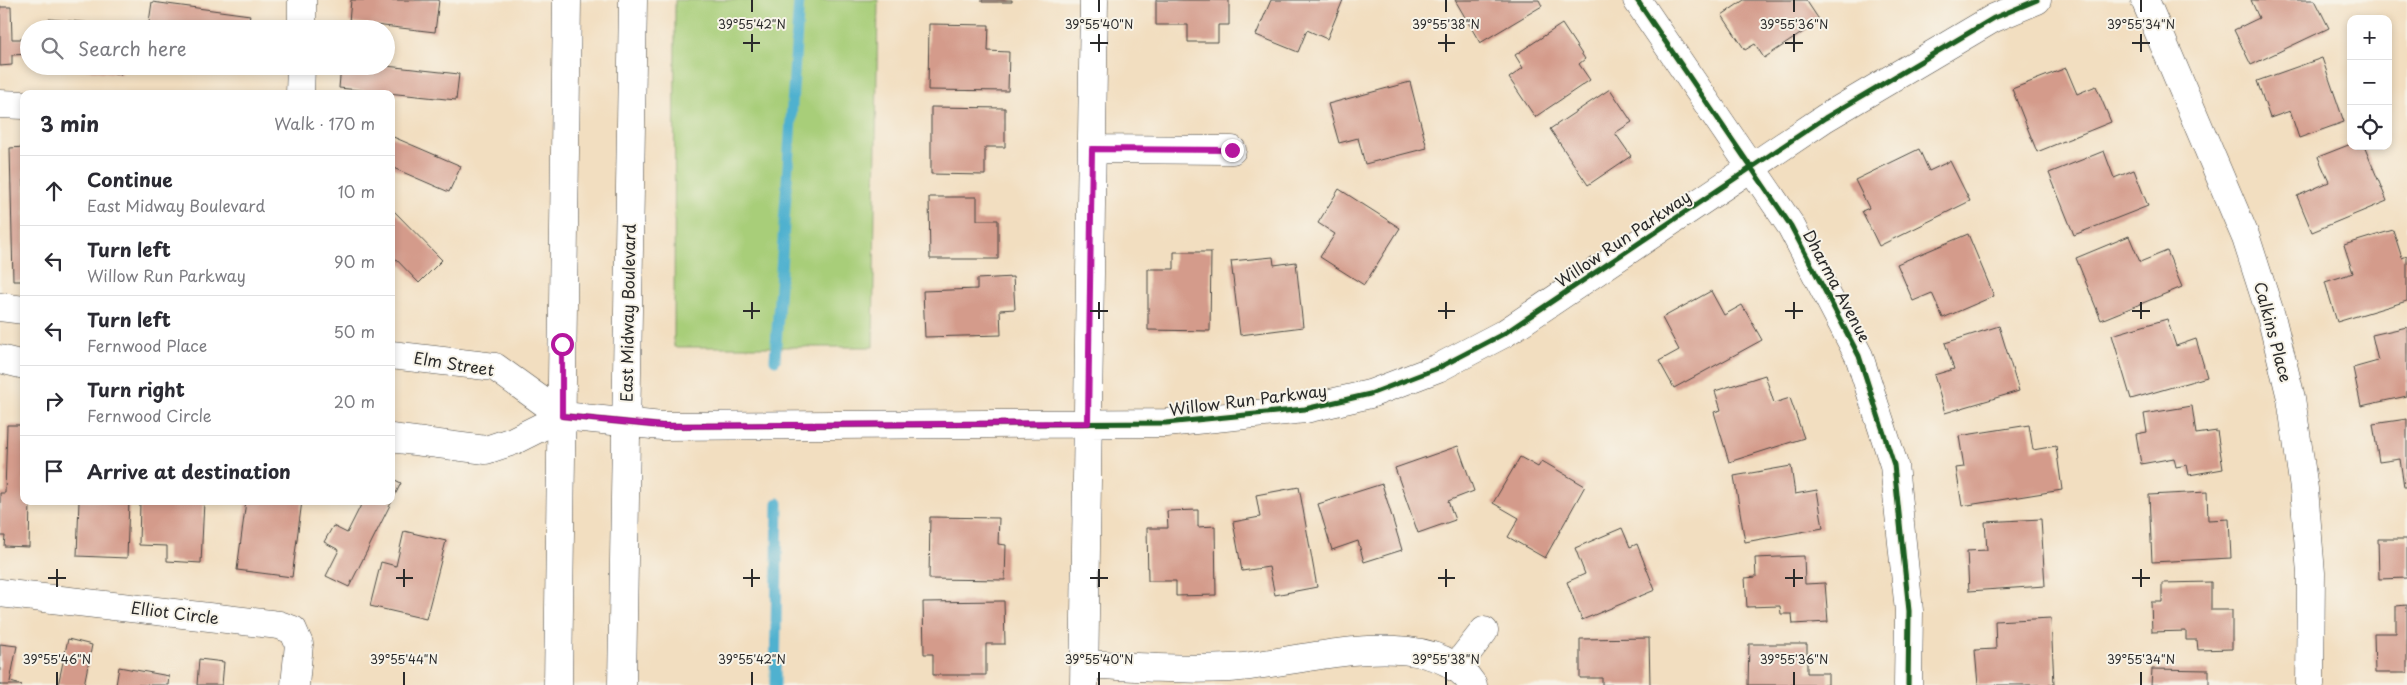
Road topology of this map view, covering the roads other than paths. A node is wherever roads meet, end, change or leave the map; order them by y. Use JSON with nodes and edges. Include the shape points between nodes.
{"nodes":[{"id":1,"x":302,"y":0,"type":"edge"},
{"id":2,"x":567,"y":0,"type":"edge"},
{"id":3,"x":633,"y":0,"type":"edge"},
{"id":4,"x":1094,"y":0,"type":"edge"},
{"id":5,"x":1637,"y":0,"type":"edge"},
{"id":6,"x":2037,"y":0,"type":"edge"},
{"id":7,"x":2145,"y":0,"type":"edge"},
{"id":8,"x":302,"y":20,"type":"edge"},
{"id":9,"x":301,"y":75,"type":"edge"},
{"id":10,"x":300,"y":90,"type":"edge"},
{"id":11,"x":0,"y":104,"type":"edge"},
{"id":12,"x":20,"y":105,"type":"edge"},
{"id":13,"x":1092,"y":149,"type":"junction"},
{"id":14,"x":1232,"y":150,"type":"dead end"},
{"id":15,"x":1752,"y":168,"type":"junction"},
{"id":16,"x":0,"y":307,"type":"edge"},
{"id":17,"x":20,"y":310,"type":"edge"},
{"id":18,"x":395,"y":354,"type":"edge"},
{"id":19,"x":0,"y":359,"type":"edge"},
{"id":20,"x":20,"y":364,"type":"edge"},
{"id":21,"x":562,"y":416,"type":"junction"},
{"id":22,"x":626,"y":423,"type":"junction"},
{"id":23,"x":1088,"y":423,"type":"junction"},
{"id":24,"x":395,"y":439,"type":"edge"},
{"id":25,"x":0,"y":593,"type":"edge"},
{"id":26,"x":1484,"y":631,"type":"dead end"},
{"id":27,"x":1084,"y":674,"type":"edge"},
{"id":28,"x":1464,"y":677,"type":"edge"},
{"id":29,"x":295,"y":685,"type":"edge"},
{"id":30,"x":558,"y":685,"type":"edge"},
{"id":31,"x":622,"y":685,"type":"edge"},
{"id":32,"x":1908,"y":685,"type":"edge"},
{"id":33,"x":2310,"y":685,"type":"edge"}],
"edges":[{"from":1,"to":8,"type":"street"},
{"from":2,"to":21,"type":"street"},
{"from":3,"to":22,"type":"street","name":"East Midway Boulevard"},
{"from":4,"to":13,"type":"street"},
{"from":5,"to":15,"type":"street","name":"Dharma Avenue"},
{"from":6,"to":15,"type":"street","name":"Willow Run Parkway","via":[[1994,18],[1833,113]]},
{"from":7,"to":33,"type":"street","name":"Calkins Place","via":[[2246,238],[2271,316],[2291,398],[2304,488],[2311,573]]},
{"from":9,"to":10,"type":"street"},
{"from":11,"to":12,"type":"street"},
{"from":13,"to":14,"type":"street"},
{"from":13,"to":23,"type":"street"},
{"from":15,"to":23,"type":"street","name":"Willow Run Parkway","via":[[1505,333],[1438,368],[1379,390],[1305,409],[1166,423]]},
{"from":15,"to":32,"type":"street","name":"Dharma Avenue","via":[[1791,226],[1859,356],[1894,465],[1909,611]]},
{"from":16,"to":17,"type":"street"},
{"from":18,"to":21,"type":"street","name":"Elm Street","via":[[495,367]]},
{"from":19,"to":20,"type":"street"},
{"from":21,"to":22,"type":"street","name":"Willow Run Parkway"},
{"from":21,"to":24,"type":"street","via":[[513,441],[486,450]]},
{"from":21,"to":30,"type":"street"},
{"from":22,"to":23,"type":"street","name":"Willow Run Parkway","via":[[662,426]]},
{"from":22,"to":31,"type":"street","name":"East Midway Boulevard"},
{"from":23,"to":27,"type":"street"},
{"from":25,"to":29,"type":"street","name":"Elliot Circle","via":[[279,625],[293,630],[299,644]]},
{"from":26,"to":28,"type":"street"},
{"from":27,"to":28,"type":"street","via":[[1151,668],[1270,665],[1360,649],[1418,651],[1448,662]]}]}
